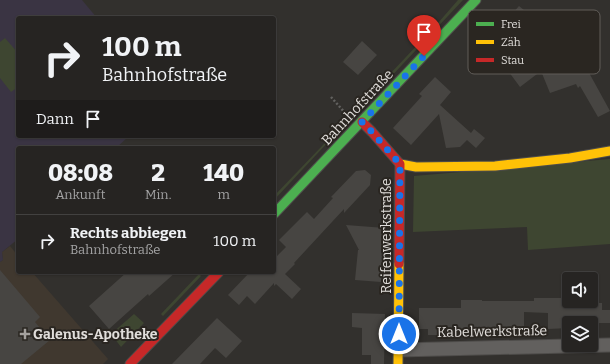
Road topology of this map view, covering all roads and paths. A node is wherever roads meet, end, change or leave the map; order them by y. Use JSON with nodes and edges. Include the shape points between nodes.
{"nodes":[{"id":1,"x":476,"y":0,"type":"edge"},
{"id":2,"x":331,"y":97,"type":"dead end"},
{"id":3,"x":362,"y":122,"type":"junction"},
{"id":4,"x":610,"y":151,"type":"edge"},
{"id":5,"x":400,"y":164,"type":"junction"},
{"id":6,"x":276,"y":212,"type":"edge"},
{"id":7,"x":216,"y":274,"type":"edge"},
{"id":8,"x":610,"y":345,"type":"edge"},
{"id":9,"x":399,"y":350,"type":"junction"},
{"id":10,"x":130,"y":364,"type":"edge"},
{"id":11,"x":398,"y":364,"type":"edge"}],
"edges":[{"from":1,"to":3,"type":"street","name":"Bahnhofstraße"},
{"from":2,"to":3,"type":"path","via":[[347,115]]},
{"from":3,"to":5,"type":"street","name":"Reifenwerkstraße"},
{"from":3,"to":6,"type":"street","name":"Bahnhofstraße"},
{"from":4,"to":5,"type":"street","via":[[495,166],[416,167]]},
{"from":5,"to":9,"type":"street","name":"Reifenwerkstraße"},
{"from":7,"to":10,"type":"street"},
{"from":8,"to":9,"type":"street","name":"Kabelwerkstraße"},
{"from":9,"to":11,"type":"street","name":"Reifenwerkstraße"}]}
